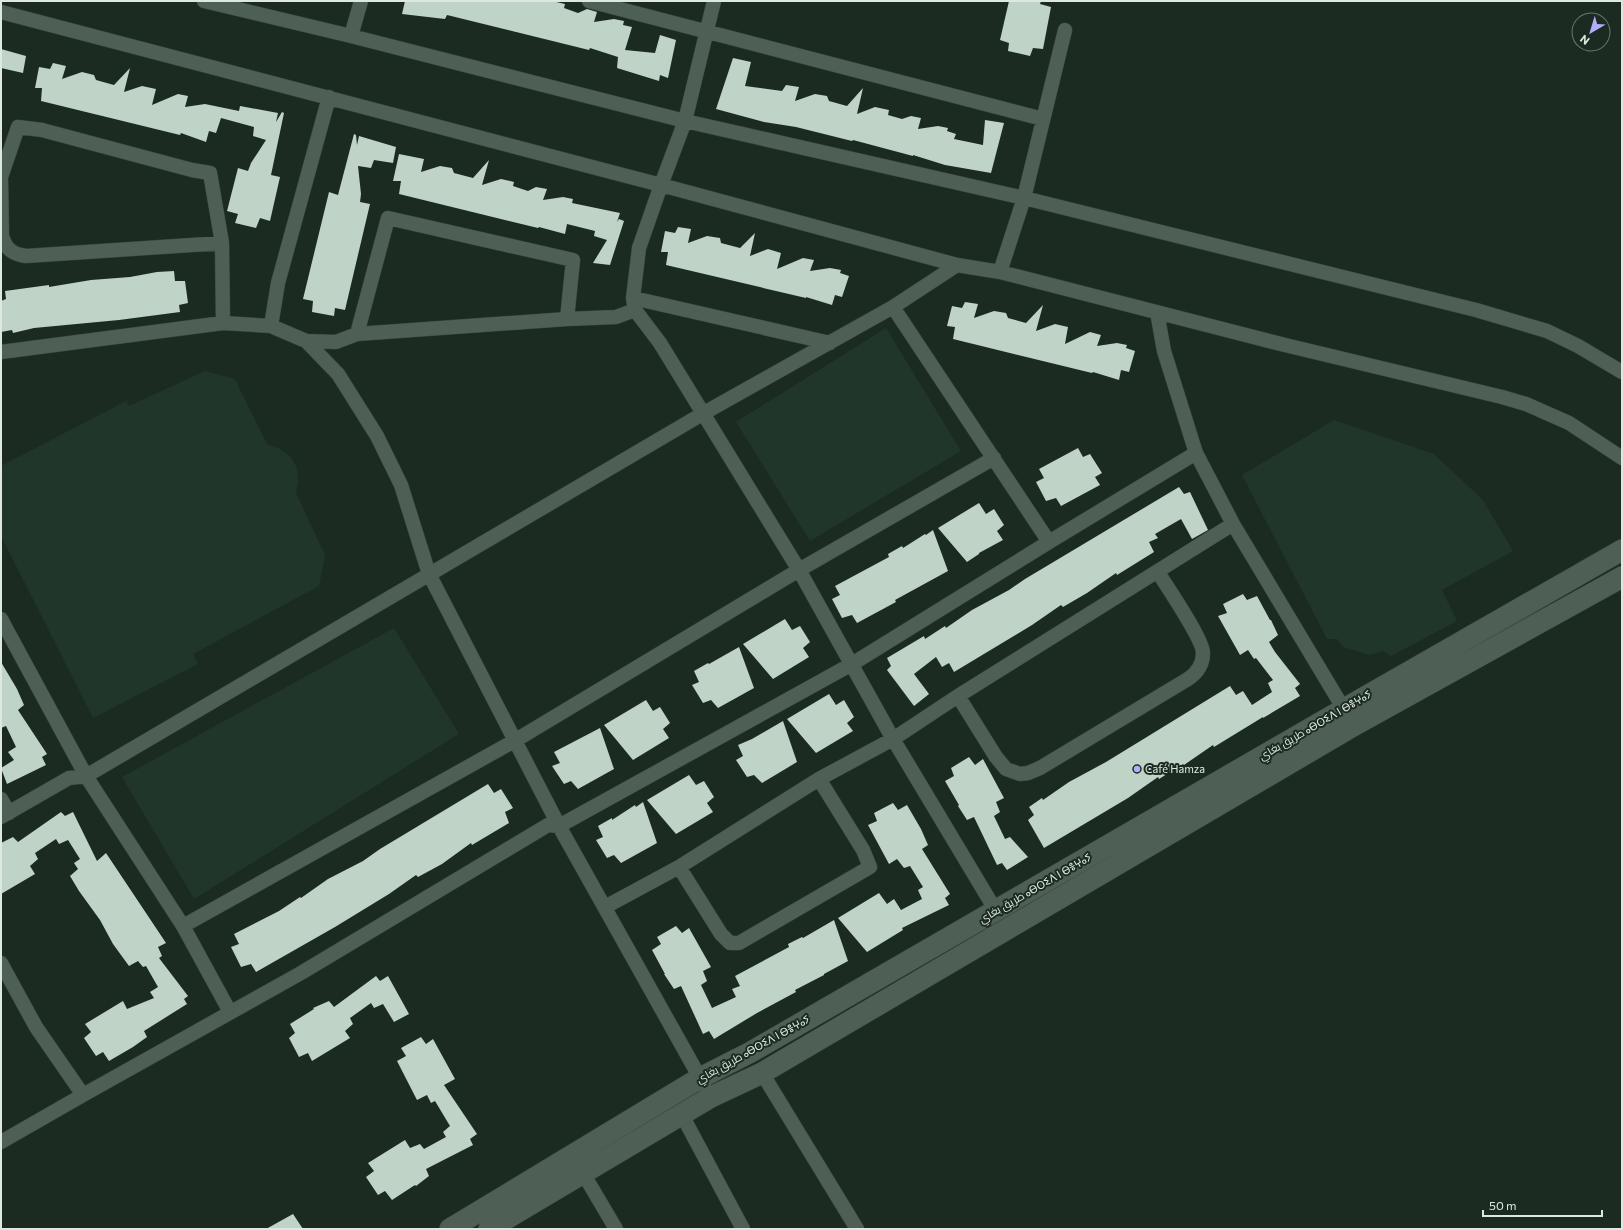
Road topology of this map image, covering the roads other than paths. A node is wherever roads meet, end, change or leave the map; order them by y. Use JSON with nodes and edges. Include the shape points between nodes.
{"nodes":[{"id":1,"x":204,"y":1,"type":"edge"},
{"id":2,"x":361,"y":1,"type":"edge"},
{"id":3,"x":589,"y":1,"type":"edge"},
{"id":4,"x":714,"y":1,"type":"edge"},
{"id":5,"x":1,"y":12,"type":"edge"},
{"id":6,"x":1065,"y":30,"type":"dead end"},
{"id":7,"x":706,"y":31,"type":"junction"},
{"id":8,"x":351,"y":36,"type":"junction"},
{"id":9,"x":329,"y":97,"type":"junction"},
{"id":10,"x":1043,"y":119,"type":"junction"},
{"id":11,"x":685,"y":121,"type":"junction"},
{"id":12,"x":1,"y":177,"type":"edge"},
{"id":13,"x":660,"y":185,"type":"junction"},
{"id":14,"x":1024,"y":198,"type":"junction"},
{"id":15,"x":222,"y":243,"type":"junction"},
{"id":16,"x":957,"y":265,"type":"junction"},
{"id":17,"x":1000,"y":272,"type":"junction"},
{"id":18,"x":634,"y":304,"type":"junction"},
{"id":19,"x":893,"y":307,"type":"junction"},
{"id":20,"x":1157,"y":312,"type":"junction"},
{"id":21,"x":568,"y":319,"type":"junction"},
{"id":22,"x":223,"y":323,"type":"junction"},
{"id":23,"x":271,"y":326,"type":"junction"},
{"id":24,"x":357,"y":334,"type":"junction"},
{"id":25,"x":306,"y":341,"type":"junction"},
{"id":26,"x":830,"y":343,"type":"junction"},
{"id":27,"x":1,"y":352,"type":"edge"},
{"id":28,"x":1622,"y":372,"type":"edge"},
{"id":29,"x":704,"y":413,"type":"junction"},
{"id":30,"x":1196,"y":453,"type":"junction"},
{"id":31,"x":994,"y":458,"type":"junction"},
{"id":32,"x":1622,"y":458,"type":"edge"},
{"id":33,"x":1233,"y":524,"type":"junction"},
{"id":34,"x":1049,"y":542,"type":"junction"},
{"id":35,"x":1622,"y":550,"type":"edge"},
{"id":36,"x":800,"y":570,"type":"junction"},
{"id":37,"x":1158,"y":572,"type":"junction"},
{"id":38,"x":429,"y":574,"type":"junction"},
{"id":39,"x":1622,"y":577,"type":"edge"},
{"id":40,"x":1,"y":619,"type":"edge"},
{"id":41,"x":852,"y":664,"type":"junction"},
{"id":42,"x":958,"y":696,"type":"junction"},
{"id":43,"x":1348,"y":717,"type":"junction"},
{"id":44,"x":893,"y":738,"type":"junction"},
{"id":45,"x":516,"y":740,"type":"junction"},
{"id":46,"x":86,"y":776,"type":"junction"},
{"id":47,"x":819,"y":779,"type":"junction"},
{"id":48,"x":1,"y":799,"type":"edge"},
{"id":49,"x":5,"y":815,"type":"edge"},
{"id":50,"x":559,"y":826,"type":"junction"},
{"id":51,"x":679,"y":866,"type":"junction"},
{"id":52,"x":605,"y":908,"type":"junction"},
{"id":53,"x":996,"y":911,"type":"junction"},
{"id":54,"x":183,"y":926,"type":"junction"},
{"id":55,"x":1,"y":963,"type":"edge"},
{"id":56,"x":230,"y":1012,"type":"junction"},
{"id":57,"x":762,"y":1073,"type":"junction"},
{"id":58,"x":700,"y":1078,"type":"junction"},
{"id":59,"x":83,"y":1095,"type":"junction"},
{"id":60,"x":711,"y":1097,"type":"junction"},
{"id":61,"x":682,"y":1116,"type":"junction"},
{"id":62,"x":1,"y":1142,"type":"edge"},
{"id":63,"x":583,"y":1173,"type":"junction"},
{"id":64,"x":450,"y":1229,"type":"edge"},
{"id":65,"x":490,"y":1229,"type":"edge"},
{"id":66,"x":616,"y":1229,"type":"edge"},
{"id":67,"x":743,"y":1229,"type":"edge"},
{"id":68,"x":857,"y":1229,"type":"edge"}],
"edges":[{"from":1,"to":8,"type":"street"},
{"from":2,"to":8,"type":"street"},
{"from":3,"to":7,"type":"street"},
{"from":4,"to":7,"type":"street"},
{"from":5,"to":9,"type":"street"},
{"from":6,"to":10,"type":"street"},
{"from":7,"to":10,"type":"street"},
{"from":7,"to":11,"type":"street"},
{"from":8,"to":11,"type":"street"},
{"from":9,"to":13,"type":"street"},
{"from":9,"to":23,"type":"street","via":[[278,283]]},
{"from":10,"to":14,"type":"street"},
{"from":11,"to":13,"type":"street"},
{"from":11,"to":14,"type":"street"},
{"from":12,"to":15,"type":"street","via":[[2,236],[4,245],[16,255]]},
{"from":12,"to":15,"type":"street","via":[[18,127],[42,130],[210,173]]},
{"from":13,"to":16,"type":"street"},
{"from":13,"to":18,"type":"street","via":[[639,248]]},
{"from":14,"to":17,"type":"street"},
{"from":14,"to":28,"type":"street","via":[[1497,316],[1547,331]]},
{"from":15,"to":22,"type":"street"},
{"from":16,"to":17,"type":"street"},
{"from":16,"to":19,"type":"street"},
{"from":17,"to":20,"type":"street"},
{"from":18,"to":21,"type":"street","via":[[616,317]]},
{"from":18,"to":26,"type":"street"},
{"from":18,"to":29,"type":"street"},
{"from":19,"to":26,"type":"street"},
{"from":19,"to":31,"type":"street"},
{"from":20,"to":30,"type":"street","via":[[1164,352]]},
{"from":20,"to":32,"type":"street","via":[[1502,397],[1569,423]]},
{"from":21,"to":24,"type":"street"},
{"from":21,"to":24,"type":"street","via":[[573,260],[388,218]]},
{"from":22,"to":23,"type":"street"},
{"from":22,"to":27,"type":"street"},
{"from":23,"to":25,"type":"street"},
{"from":24,"to":25,"type":"street","via":[[336,342]]},
{"from":25,"to":38,"type":"street","via":[[338,374],[377,436],[401,485]]},
{"from":26,"to":29,"type":"street"},
{"from":29,"to":36,"type":"street"},
{"from":29,"to":38,"type":"street"},
{"from":30,"to":33,"type":"street"},
{"from":30,"to":34,"type":"street"},
{"from":31,"to":34,"type":"street"},
{"from":31,"to":36,"type":"street"},
{"from":33,"to":37,"type":"street"},
{"from":33,"to":43,"type":"street"},
{"from":34,"to":41,"type":"street"},
{"from":35,"to":43,"type":"main road","name":"طريق بغاي ⴰⴱⵔⵉⴷ ⵏ ⴱⴻⵖⴰⵢ"},
{"from":36,"to":41,"type":"street"},
{"from":36,"to":45,"type":"street"},
{"from":37,"to":42,"type":"street"},
{"from":37,"to":42,"type":"street","via":[[1202,645],[1202,661],[1195,674],[1188,679],[1040,768],[1020,774],[1001,764]]},
{"from":38,"to":45,"type":"street"},
{"from":38,"to":46,"type":"street"},
{"from":39,"to":43,"type":"main road","name":"طريق بغاي ⴰⴱⵔⵉⴷ ⵏ ⴱⴻⵖⴰⵢ"},
{"from":40,"to":46,"type":"street"},
{"from":41,"to":44,"type":"street"},
{"from":41,"to":50,"type":"street"},
{"from":42,"to":44,"type":"street"},
{"from":43,"to":53,"type":"main road","name":"طريق بغاي ⴰⴱⵔⵉⴷ ⵏ ⴱⴻⵖⴰⵢ"},
{"from":43,"to":57,"type":"main road","name":"طريق بغاي ⴰⴱⵔⵉⴷ ⵏ ⴱⴻⵖⴰⵢ"},
{"from":44,"to":47,"type":"street"},
{"from":44,"to":53,"type":"street"},
{"from":45,"to":50,"type":"street"},
{"from":45,"to":54,"type":"street"},
{"from":46,"to":49,"type":"street","via":[[69,778]]},
{"from":46,"to":54,"type":"street"},
{"from":47,"to":51,"type":"street"},
{"from":47,"to":51,"type":"street","via":[[863,850],[870,867],[739,943],[730,943],[721,934]]},
{"from":48,"to":49,"type":"street"},
{"from":50,"to":52,"type":"street"},
{"from":50,"to":56,"type":"street","via":[[548,825],[301,973]]},
{"from":51,"to":52,"type":"street"},
{"from":52,"to":58,"type":"street"},
{"from":53,"to":58,"type":"main road","name":"طريق بغاي ⴰⴱⵔⵉⴷ ⵏ ⴱⴻⵖⴰⵢ","via":[[751,1052]]},
{"from":54,"to":56,"type":"street"},
{"from":55,"to":59,"type":"street","via":[[36,1027]]},
{"from":56,"to":59,"type":"street"},
{"from":57,"to":60,"type":"main road","name":"طريق بغاي ⴰⴱⵔⵉⴷ ⵏ ⴱⴻⵖⴰⵢ"},
{"from":57,"to":68,"type":"street"},
{"from":58,"to":60,"type":"street"},
{"from":58,"to":64,"type":"main road","name":"طريق بغاي ⴰⴱⵔⵉⴷ ⵏ ⴱⴻⵖⴰⵢ"},
{"from":59,"to":62,"type":"street"},
{"from":60,"to":61,"type":"main road","name":"طريق بغاي ⴰⴱⵔⵉⴷ ⵏ ⴱⴻⵖⴰⵢ"},
{"from":61,"to":63,"type":"main road","name":"طريق بغاي ⴰⴱⵔⵉⴷ ⵏ ⴱⴻⵖⴰⵢ"},
{"from":61,"to":67,"type":"street"},
{"from":63,"to":65,"type":"main road","name":"طريق بغاي ⴰⴱⵔⵉⴷ ⵏ ⴱⴻⵖⴰⵢ"},
{"from":63,"to":66,"type":"street"}]}
